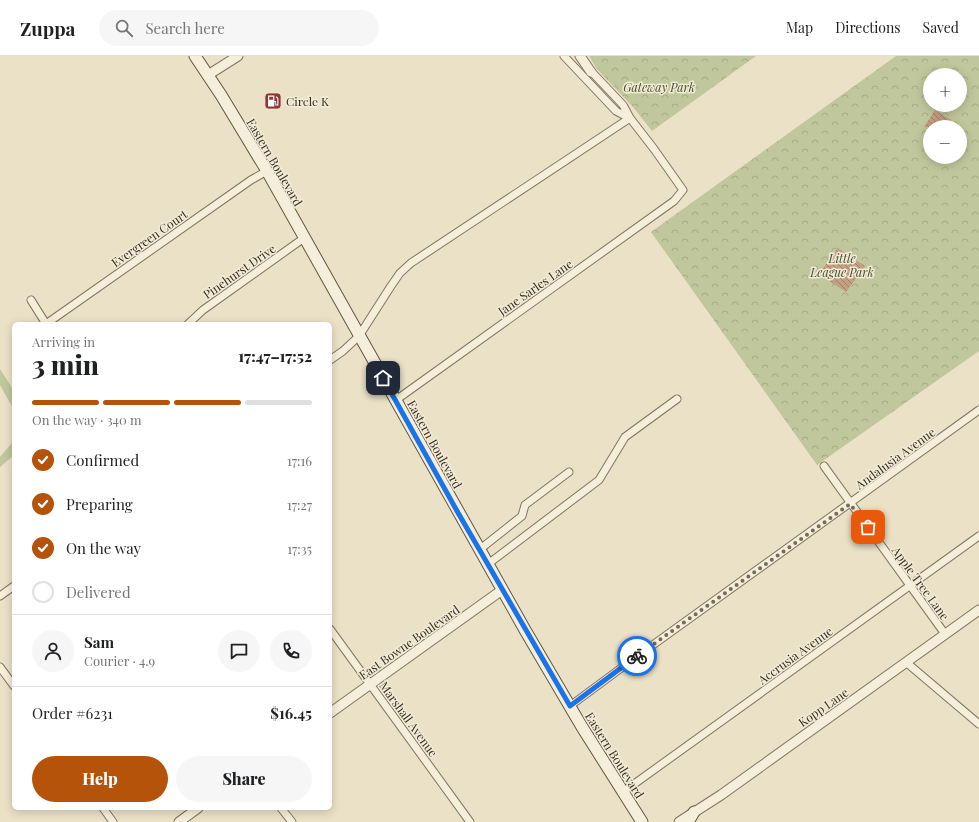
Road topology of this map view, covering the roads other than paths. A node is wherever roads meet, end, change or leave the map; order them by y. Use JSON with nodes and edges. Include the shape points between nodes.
{"nodes":[{"id":1,"x":195,"y":56,"type":"edge"},
{"id":2,"x":238,"y":56,"type":"edge"},
{"id":3,"x":564,"y":56,"type":"edge"},
{"id":4,"x":576,"y":56,"type":"edge"},
{"id":5,"x":580,"y":56,"type":"edge"},
{"id":6,"x":591,"y":72,"type":"junction"},
{"id":7,"x":208,"y":75,"type":"junction"},
{"id":8,"x":630,"y":118,"type":"junction"},
{"id":9,"x":266,"y":171,"type":"junction"},
{"id":10,"x":304,"y":238,"type":"junction"},
{"id":11,"x":31,"y":300,"type":"dead end"},
{"id":12,"x":45,"y":322,"type":"edge"},
{"id":13,"x":49,"y":322,"type":"edge"},
{"id":14,"x":190,"y":322,"type":"edge"},
{"id":15,"x":359,"y":336,"type":"junction"},
{"id":16,"x":332,"y":359,"type":"edge"},
{"id":17,"x":677,"y":399,"type":"dead end"},
{"id":18,"x":396,"y":400,"type":"junction"},
{"id":19,"x":979,"y":410,"type":"edge"},
{"id":20,"x":824,"y":466,"type":"dead end"},
{"id":21,"x":569,"y":472,"type":"dead end"},
{"id":22,"x":850,"y":504,"type":"junction"},
{"id":23,"x":979,"y":536,"type":"edge"},
{"id":24,"x":479,"y":550,"type":"junction"},
{"id":25,"x":488,"y":564,"type":"junction"},
{"id":26,"x":910,"y":586,"type":"junction"},
{"id":27,"x":12,"y":587,"type":"edge"},
{"id":28,"x":502,"y":590,"type":"junction"},
{"id":29,"x":0,"y":596,"type":"edge"},
{"id":30,"x":979,"y":610,"type":"edge"},
{"id":31,"x":332,"y":632,"type":"edge"},
{"id":32,"x":945,"y":634,"type":"junction"},
{"id":33,"x":907,"y":662,"type":"junction"},
{"id":34,"x":0,"y":667,"type":"edge"},
{"id":35,"x":12,"y":683,"type":"edge"},
{"id":36,"x":370,"y":684,"type":"junction"},
{"id":37,"x":570,"y":706,"type":"junction"},
{"id":38,"x":332,"y":712,"type":"edge"},
{"id":39,"x":979,"y":724,"type":"edge"},
{"id":40,"x":622,"y":792,"type":"junction"},
{"id":41,"x":104,"y":810,"type":"edge"},
{"id":42,"x":195,"y":810,"type":"edge"},
{"id":43,"x":283,"y":810,"type":"edge"},
{"id":44,"x":694,"y":812,"type":"junction"},
{"id":45,"x":113,"y":822,"type":"edge"},
{"id":46,"x":179,"y":822,"type":"edge"},
{"id":47,"x":292,"y":822,"type":"edge"},
{"id":48,"x":470,"y":822,"type":"edge"},
{"id":49,"x":642,"y":822,"type":"edge"},
{"id":50,"x":679,"y":822,"type":"edge"},
{"id":51,"x":688,"y":822,"type":"edge"}],
"edges":[{"from":1,"to":7,"type":"main road","name":"Eastern Boulevard"},
{"from":2,"to":7,"type":"street"},
{"from":3,"to":8,"type":"street","via":[[616,111]]},
{"from":4,"to":6,"type":"street"},
{"from":5,"to":6,"type":"street"},
{"from":6,"to":8,"type":"street","via":[[623,105]]},
{"from":7,"to":9,"type":"main road","name":"Eastern Boulevard"},
{"from":8,"to":15,"type":"street","via":[[411,263],[400,273]]},
{"from":8,"to":18,"type":"street","name":"Jane Sarles Lane","via":[[683,190],[674,201]]},
{"from":9,"to":10,"type":"main road","name":"Eastern Boulevard"},
{"from":9,"to":13,"type":"street","name":"Evergreen Court"},
{"from":10,"to":14,"type":"street","name":"Pinehurst Drive","via":[[203,310]]},
{"from":10,"to":15,"type":"main road","name":"Eastern Boulevard"},
{"from":11,"to":12,"type":"street"},
{"from":15,"to":16,"type":"street"},
{"from":15,"to":18,"type":"main road","name":"Eastern Boulevard"},
{"from":17,"to":25,"type":"street","via":[[625,437],[599,480]]},
{"from":18,"to":24,"type":"main road","name":"Eastern Boulevard"},
{"from":19,"to":22,"type":"street","name":"Andalusia Avenue"},
{"from":20,"to":22,"type":"street","name":"Apple Tree Lane"},
{"from":21,"to":24,"type":"street","via":[[525,506],[522,516]]},
{"from":22,"to":26,"type":"street","name":"Apple Tree Lane"},
{"from":22,"to":37,"type":"street","name":"Andalusia Avenue"},
{"from":23,"to":26,"type":"street","name":"Accrusia Avenue"},
{"from":24,"to":25,"type":"main road","name":"Eastern Boulevard"},
{"from":25,"to":28,"type":"main road","name":"Eastern Boulevard"},
{"from":26,"to":32,"type":"street","name":"Apple Tree Lane"},
{"from":26,"to":40,"type":"street","name":"Accrusia Avenue"},
{"from":27,"to":29,"type":"street"},
{"from":28,"to":36,"type":"street","name":"East Bowne Boulevard"},
{"from":28,"to":37,"type":"main road","name":"Eastern Boulevard"},
{"from":30,"to":32,"type":"street","name":"Kopp Lane"},
{"from":31,"to":36,"type":"street","name":"Marshall Avenue"},
{"from":32,"to":33,"type":"street","name":"Kopp Lane"},
{"from":33,"to":39,"type":"street"},
{"from":33,"to":44,"type":"street","name":"Kopp Lane"},
{"from":34,"to":35,"type":"street"},
{"from":36,"to":38,"type":"street","name":"East Bowne Boulevard"},
{"from":36,"to":48,"type":"street","name":"Marshall Avenue"},
{"from":37,"to":40,"type":"main road","name":"Eastern Boulevard"},
{"from":40,"to":49,"type":"main road","name":"Eastern Boulevard"},
{"from":41,"to":45,"type":"street"},
{"from":42,"to":46,"type":"street"},
{"from":43,"to":47,"type":"street"},
{"from":44,"to":50,"type":"street","name":"Kopp Lane"},
{"from":44,"to":51,"type":"main road"}]}
